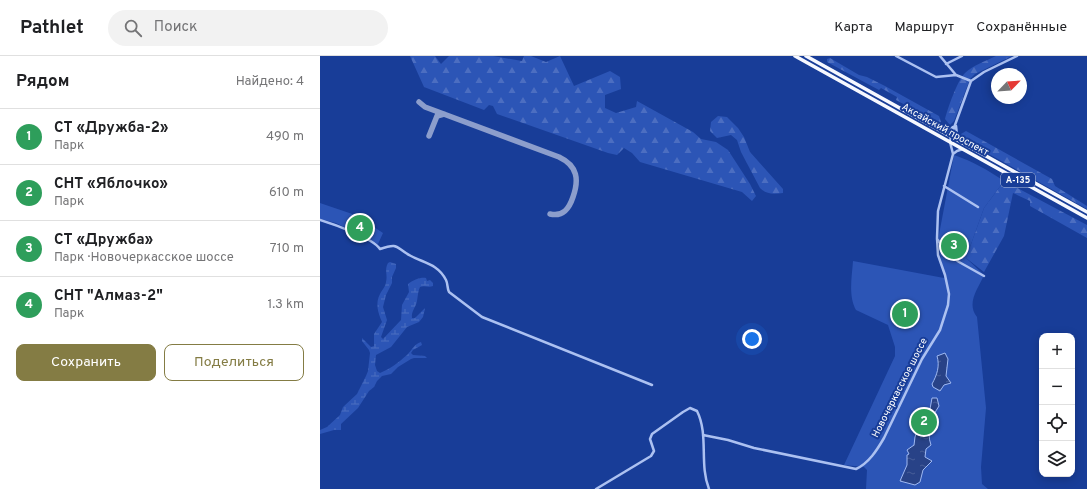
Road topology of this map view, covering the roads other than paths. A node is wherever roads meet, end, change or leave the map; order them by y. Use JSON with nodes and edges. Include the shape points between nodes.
{"nodes":[{"id":1,"x":795,"y":56,"type":"edge"},
{"id":2,"x":806,"y":56,"type":"edge"},
{"id":3,"x":896,"y":56,"type":"edge"},
{"id":4,"x":940,"y":56,"type":"edge"},
{"id":5,"x":962,"y":56,"type":"edge"},
{"id":6,"x":1017,"y":56,"type":"edge"},
{"id":7,"x":811,"y":57,"type":"edge"},
{"id":8,"x":946,"y":64,"type":"junction"},
{"id":9,"x":956,"y":75,"type":"junction"},
{"id":10,"x":972,"y":81,"type":"junction"},
{"id":11,"x":956,"y":124,"type":"junction"},
{"id":12,"x":941,"y":130,"type":"junction"},
{"id":13,"x":931,"y":131,"type":"junction"},
{"id":14,"x":951,"y":136,"type":"junction"},
{"id":15,"x":950,"y":142,"type":"junction"},
{"id":16,"x":964,"y":143,"type":"junction"},
{"id":17,"x":964,"y":149,"type":"junction"},
{"id":18,"x":953,"y":154,"type":"junction"},
{"id":19,"x":944,"y":186,"type":"junction"},
{"id":20,"x":978,"y":207,"type":"dead end"},
{"id":21,"x":1087,"y":212,"type":"edge"},
{"id":22,"x":1087,"y":218,"type":"edge"},
{"id":23,"x":320,"y":220,"type":"edge"},
{"id":24,"x":937,"y":238,"type":"junction"},
{"id":25,"x":984,"y":276,"type":"dead end"},
{"id":26,"x":652,"y":385,"type":"dead end"},
{"id":27,"x":703,"y":435,"type":"junction"},
{"id":28,"x":596,"y":489,"type":"edge"},
{"id":29,"x":709,"y":489,"type":"edge"}],
"edges":[{"from":1,"to":13,"type":"main road","name":"Аксайский проспект","number":"А-135"},
{"from":2,"to":7,"type":"main road","name":"Аксайский проспект","number":"А-135"},
{"from":3,"to":9,"type":"street","via":[[936,77]]},
{"from":4,"to":8,"type":"street"},
{"from":5,"to":8,"type":"street"},
{"from":6,"to":10,"type":"street","via":[[984,72]]},
{"from":7,"to":12,"type":"main road","name":"Аксайский проспект","number":"А-135"},
{"from":8,"to":9,"type":"street"},
{"from":9,"to":10,"type":"street"},
{"from":10,"to":11,"type":"street"},
{"from":11,"to":12,"type":"street","via":[[949,131]]},
{"from":11,"to":14,"type":"street"},
{"from":11,"to":16,"type":"street","via":[[957,135]]},
{"from":12,"to":14,"type":"main road","name":"Аксайский проспект","number":"А-135"},
{"from":13,"to":14,"type":"main road","via":[[948,138]]},
{"from":13,"to":15,"type":"main road","name":"Аксайский проспект","number":"А-135"},
{"from":14,"to":15,"type":"street"},
{"from":14,"to":16,"type":"main road","name":"Аксайский проспект","number":"А-135"},
{"from":15,"to":17,"type":"main road","name":"Аксайский проспект","number":"А-135"},
{"from":15,"to":18,"type":"street"},
{"from":16,"to":21,"type":"main road","name":"Аксайский проспект","number":"А-135"},
{"from":17,"to":18,"type":"street"},
{"from":17,"to":22,"type":"main road","name":"Аксайский проспект","number":"А-135"},
{"from":18,"to":19,"type":"street","name":"Новочеркасское шоссе"},
{"from":19,"to":20,"type":"street"},
{"from":19,"to":24,"type":"street","name":"Новочеркасское шоссе","via":[[938,211]]},
{"from":23,"to":26,"type":"street","via":[[371,241],[380,249],[395,245],[410,256],[429,263],[447,281],[449,292],[482,316]]},
{"from":24,"to":25,"type":"street","via":[[950,255]]},
{"from":24,"to":27,"type":"street","name":"Новочеркасское шоссе","via":[[938,255],[950,294],[946,312],[940,330],[922,359],[884,438],[865,463],[856,469],[844,467]]},
{"from":27,"to":28,"type":"street","via":[[697,411],[687,409],[652,434],[650,439],[654,451],[651,456]]},
{"from":27,"to":29,"type":"street","via":[[704,471]]}]}
